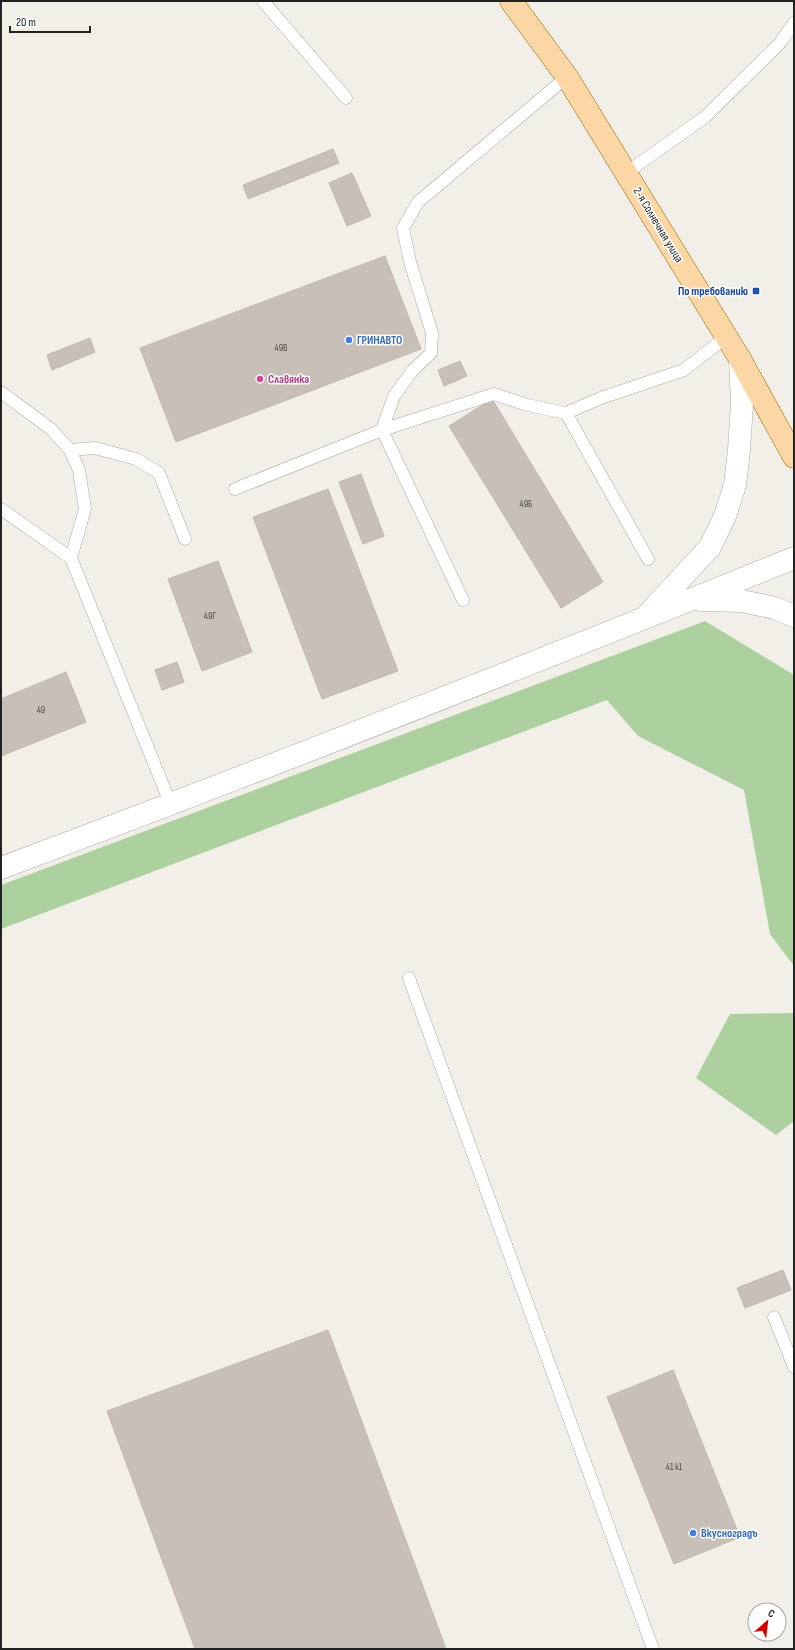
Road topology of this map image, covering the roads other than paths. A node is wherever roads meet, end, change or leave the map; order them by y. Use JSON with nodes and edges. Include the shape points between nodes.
{"nodes":[{"id":1,"x":263,"y":1,"type":"edge"},
{"id":2,"x":511,"y":1,"type":"edge"},
{"id":3,"x":794,"y":23,"type":"edge"},
{"id":4,"x":567,"y":77,"type":"junction"},
{"id":5,"x":346,"y":98,"type":"dead end"},
{"id":6,"x":626,"y":173,"type":"junction"},
{"id":7,"x":726,"y":337,"type":"junction"},
{"id":8,"x":740,"y":359,"type":"junction"},
{"id":9,"x":1,"y":392,"type":"edge"},
{"id":10,"x":566,"y":413,"type":"junction"},
{"id":11,"x":382,"y":430,"type":"junction"},
{"id":12,"x":70,"y":450,"type":"junction"},
{"id":13,"x":794,"y":457,"type":"edge"},
{"id":14,"x":235,"y":489,"type":"dead end"},
{"id":15,"x":1,"y":509,"type":"edge"},
{"id":16,"x":185,"y":539,"type":"dead end"},
{"id":17,"x":71,"y":558,"type":"junction"},
{"id":18,"x":794,"y":558,"type":"edge"},
{"id":19,"x":648,"y":559,"type":"dead end"},
{"id":20,"x":463,"y":600,"type":"dead end"},
{"id":21,"x":692,"y":600,"type":"junction"},
{"id":22,"x":794,"y":616,"type":"edge"},
{"id":23,"x":644,"y":618,"type":"junction"},
{"id":24,"x":171,"y":805,"type":"junction"},
{"id":25,"x":1,"y":868,"type":"edge"},
{"id":26,"x":409,"y":978,"type":"dead end"},
{"id":27,"x":774,"y":1317,"type":"dead end"},
{"id":28,"x":794,"y":1367,"type":"edge"},
{"id":29,"x":653,"y":1649,"type":"edge"}],
"edges":[{"from":1,"to":5,"type":"lane"},
{"from":2,"to":4,"type":"main road","name":"2-я Солнечная улица"},
{"from":3,"to":6,"type":"lane","via":[[779,44],[705,117]]},
{"from":4,"to":6,"type":"main road","name":"2-я Солнечная улица"},
{"from":4,"to":11,"type":"lane","via":[[418,202],[403,228],[410,262],[432,333],[431,353],[413,370],[394,396]]},
{"from":6,"to":7,"type":"main road","name":"2-я Солнечная улица"},
{"from":7,"to":8,"type":"main road","name":"2-я Солнечная улица"},
{"from":7,"to":10,"type":"lane","via":[[684,370],[601,398]]},
{"from":8,"to":13,"type":"main road","name":"2-я Солнечная улица"},
{"from":8,"to":23,"type":"street","via":[[742,404],[739,450],[735,485],[725,516],[710,547]]},
{"from":9,"to":12,"type":"lane","via":[[51,429]]},
{"from":10,"to":11,"type":"lane","via":[[527,405],[494,394]]},
{"from":10,"to":19,"type":"lane"},
{"from":11,"to":14,"type":"lane"},
{"from":11,"to":20,"type":"lane"},
{"from":12,"to":16,"type":"lane","via":[[94,448],[136,459],[159,473]]},
{"from":12,"to":17,"type":"lane","via":[[79,470],[85,509]]},
{"from":15,"to":17,"type":"lane"},
{"from":17,"to":24,"type":"lane"},
{"from":18,"to":21,"type":"street"},
{"from":21,"to":22,"type":"street","via":[[742,601],[775,608]]},
{"from":21,"to":23,"type":"street"},
{"from":23,"to":24,"type":"street"},
{"from":24,"to":25,"type":"street"},
{"from":26,"to":29,"type":"lane"},
{"from":27,"to":28,"type":"lane"}]}
